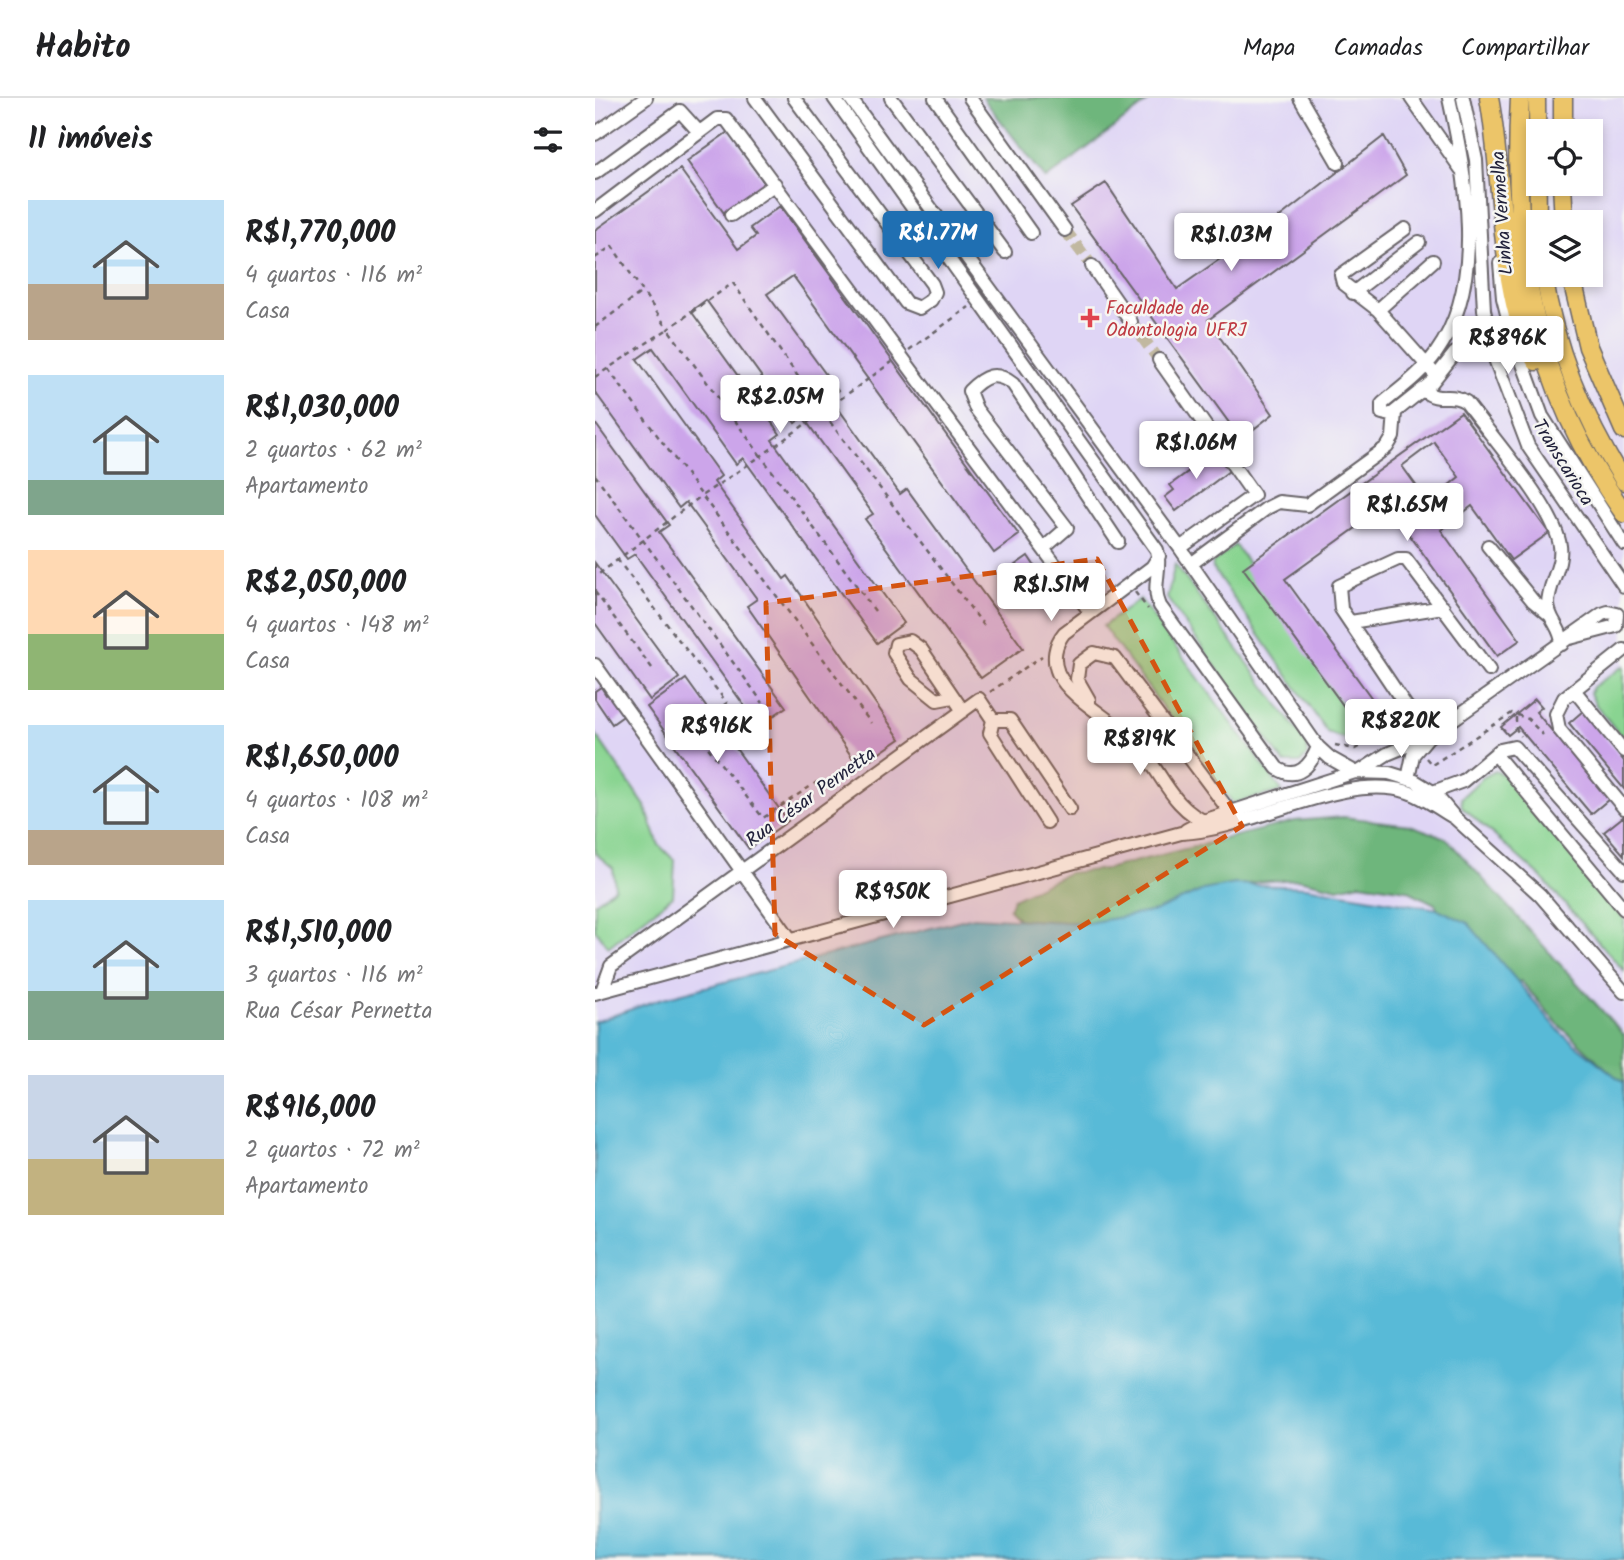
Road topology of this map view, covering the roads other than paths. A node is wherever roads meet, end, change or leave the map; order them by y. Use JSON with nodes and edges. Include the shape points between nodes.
{"nodes":[{"id":1,"x":646,"y":98,"type":"edge"},
{"id":2,"x":755,"y":98,"type":"edge"},
{"id":3,"x":795,"y":98,"type":"edge"},
{"id":4,"x":834,"y":98,"type":"edge"},
{"id":5,"x":850,"y":98,"type":"edge"},
{"id":6,"x":891,"y":98,"type":"edge"},
{"id":7,"x":935,"y":98,"type":"edge"},
{"id":8,"x":970,"y":98,"type":"edge"},
{"id":9,"x":1300,"y":98,"type":"edge"},
{"id":10,"x":1411,"y":98,"type":"edge"},
{"id":11,"x":1449,"y":98,"type":"edge"},
{"id":12,"x":1463,"y":98,"type":"edge"},
{"id":13,"x":1489,"y":98,"type":"edge"},
{"id":14,"x":1520,"y":98,"type":"edge"},
{"id":15,"x":1537,"y":98,"type":"edge"},
{"id":16,"x":1565,"y":98,"type":"edge"},
{"id":17,"x":1564,"y":119,"type":"edge"},
{"id":18,"x":699,"y":132,"type":"junction"},
{"id":19,"x":595,"y":134,"type":"edge"},
{"id":20,"x":1338,"y":163,"type":"dead end"},
{"id":21,"x":1463,"y":172,"type":"junction"},
{"id":22,"x":1497,"y":172,"type":"junction"},
{"id":23,"x":595,"y":173,"type":"edge"},
{"id":24,"x":775,"y":184,"type":"junction"},
{"id":25,"x":595,"y":209,"type":"edge"},
{"id":26,"x":1538,"y":210,"type":"edge"},
{"id":27,"x":731,"y":215,"type":"dead end"},
{"id":28,"x":1405,"y":229,"type":"dead end"},
{"id":29,"x":1065,"y":230,"type":"tunnel mouth"},
{"id":30,"x":1031,"y":233,"type":"dead end"},
{"id":31,"x":1419,"y":242,"type":"dead end"},
{"id":32,"x":1005,"y":252,"type":"dead end"},
{"id":33,"x":1433,"y":261,"type":"dead end"},
{"id":34,"x":1091,"y":266,"type":"tunnel mouth"},
{"id":35,"x":1546,"y":287,"type":"edge"},
{"id":36,"x":1574,"y":287,"type":"edge"},
{"id":37,"x":1353,"y":293,"type":"junction"},
{"id":38,"x":1378,"y":310,"type":"junction"},
{"id":39,"x":1132,"y":322,"type":"tunnel mouth"},
{"id":40,"x":1455,"y":353,"type":"dead end"},
{"id":41,"x":1159,"y":360,"type":"tunnel mouth"},
{"id":42,"x":1427,"y":365,"type":"junction"},
{"id":43,"x":1437,"y":376,"type":"junction"},
{"id":44,"x":1423,"y":390,"type":"junction"},
{"id":45,"x":1564,"y":410,"type":"junction"},
{"id":46,"x":1395,"y":412,"type":"junction"},
{"id":47,"x":1624,"y":430,"type":"edge"},
{"id":48,"x":1624,"y":482,"type":"edge"},
{"id":49,"x":1624,"y":513,"type":"edge"},
{"id":50,"x":1118,"y":542,"type":"dead end"},
{"id":51,"x":1624,"y":544,"type":"edge"},
{"id":52,"x":1488,"y":547,"type":"dead end"},
{"id":53,"x":1044,"y":548,"type":"junction"},
{"id":54,"x":1180,"y":548,"type":"junction"},
{"id":55,"x":1159,"y":556,"type":"junction"},
{"id":56,"x":1191,"y":564,"type":"junction"},
{"id":57,"x":1624,"y":586,"type":"edge"},
{"id":58,"x":1443,"y":607,"type":"junction"},
{"id":59,"x":1090,"y":612,"type":"junction"},
{"id":60,"x":1551,"y":616,"type":"junction"},
{"id":61,"x":1352,"y":622,"type":"junction"},
{"id":62,"x":1624,"y":650,"type":"edge"},
{"id":63,"x":1618,"y":659,"type":"edge"},
{"id":64,"x":595,"y":665,"type":"edge"},
{"id":65,"x":1489,"y":670,"type":"dead end"},
{"id":66,"x":1574,"y":690,"type":"junction"},
{"id":67,"x":953,"y":697,"type":"junction"},
{"id":68,"x":1093,"y":706,"type":"junction"},
{"id":69,"x":963,"y":711,"type":"junction"},
{"id":70,"x":993,"y":720,"type":"junction"},
{"id":71,"x":1430,"y":736,"type":"junction"},
{"id":72,"x":1318,"y":747,"type":"junction"},
{"id":73,"x":1624,"y":751,"type":"edge"},
{"id":74,"x":1495,"y":754,"type":"junction"},
{"id":75,"x":1357,"y":772,"type":"junction"},
{"id":76,"x":1408,"y":779,"type":"junction"},
{"id":77,"x":1463,"y":781,"type":"junction"},
{"id":78,"x":1433,"y":792,"type":"junction"},
{"id":79,"x":1624,"y":808,"type":"edge"},
{"id":80,"x":1070,"y":809,"type":"dead end"},
{"id":81,"x":1230,"y":812,"type":"junction"},
{"id":82,"x":1455,"y":818,"type":"junction"},
{"id":83,"x":1203,"y":821,"type":"junction"},
{"id":84,"x":1047,"y":822,"type":"dead end"},
{"id":85,"x":1227,"y":827,"type":"junction"},
{"id":86,"x":1181,"y":833,"type":"junction"},
{"id":87,"x":739,"y":871,"type":"junction"},
{"id":88,"x":1624,"y":871,"type":"edge"},
{"id":89,"x":1624,"y":909,"type":"edge"},
{"id":90,"x":791,"y":940,"type":"junction"},
{"id":91,"x":599,"y":992,"type":"edge"},
{"id":92,"x":1624,"y":992,"type":"edge"}],
"edges":[{"from":1,"to":19,"type":"street"},
{"from":2,"to":3,"type":"street","via":[[906,303],[919,308],[931,300],[932,285]]},
{"from":4,"to":55,"type":"street"},
{"from":5,"to":54,"type":"street"},
{"from":6,"to":32,"type":"street"},
{"from":7,"to":30,"type":"street"},
{"from":8,"to":29,"type":"street"},
{"from":9,"to":20,"type":"street"},
{"from":10,"to":21,"type":"street"},
{"from":11,"to":21,"type":"street"},
{"from":12,"to":57,"type":"street","name":"Transcarioca","via":[[1476,160],[1484,310],[1495,359],[1528,446]]},
{"from":13,"to":22,"type":"highway"},
{"from":14,"to":45,"type":"highway","name":"Linha Vermelha","via":[[1517,173],[1523,265],[1540,344]]},
{"from":15,"to":26,"type":"main road","name":"Linha Vermelha"},
{"from":16,"to":17,"type":"highway"},
{"from":18,"to":23,"type":"street","via":[[680,111]]},
{"from":18,"to":24,"type":"street","via":[[716,119],[726,119]]},
{"from":18,"to":25,"type":"street"},
{"from":21,"to":42,"type":"street","via":[[1463,289],[1446,337]]},
{"from":22,"to":45,"type":"highway","via":[[1524,335]]},
{"from":22,"to":51,"type":"street","via":[[1503,299],[1527,381],[1542,416]]},
{"from":24,"to":27,"type":"street"},
{"from":24,"to":53,"type":"street"},
{"from":28,"to":37,"type":"street","via":[[1341,275]]},
{"from":31,"to":37,"type":"street"},
{"from":33,"to":38,"type":"street"},
{"from":34,"to":39,"type":"street"},
{"from":35,"to":48,"type":"main road","name":"Linha Vermelha","via":[[1578,394]]},
{"from":36,"to":47,"type":"highway","via":[[1588,347]]},
{"from":37,"to":38,"type":"street"},
{"from":38,"to":42,"type":"street"},
{"from":40,"to":43,"type":"street"},
{"from":41,"to":54,"type":"street","via":[[1254,495]]},
{"from":42,"to":43,"type":"street"},
{"from":42,"to":46,"type":"street","via":[[1381,406],[1386,416]]},
{"from":43,"to":44,"type":"street"},
{"from":44,"to":46,"type":"street"},
{"from":44,"to":60,"type":"street","via":[[1436,399],[1456,397],[1466,402],[1549,515],[1561,549],[1551,586]]},
{"from":45,"to":49,"type":"highway","name":"Linha Vermelha","via":[[1587,457]]},
{"from":46,"to":56,"type":"street","via":[[1393,437],[1387,447],[1307,505],[1279,502],[1267,508]]},
{"from":50,"to":53,"type":"street","via":[[1013,384],[993,374],[969,391],[976,409],[1067,528]]},
{"from":52,"to":60,"type":"street"},
{"from":53,"to":59,"type":"street"},
{"from":54,"to":56,"type":"street"},
{"from":55,"to":59,"type":"street","via":[[1152,567]]},
{"from":55,"to":72,"type":"street","via":[[1155,588],[1160,606],[1276,768],[1302,771]]},
{"from":56,"to":72,"type":"street"},
{"from":58,"to":61,"type":"street"},
{"from":58,"to":61,"type":"street","via":[[1409,562],[1398,559],[1339,586],[1338,601]]},
{"from":58,"to":65,"type":"street"},
{"from":59,"to":68,"type":"street","via":[[1064,633],[1056,647],[1055,664],[1062,679]]},
{"from":60,"to":71,"type":"street","via":[[1566,641]]},
{"from":61,"to":71,"type":"street"},
{"from":62,"to":63,"type":"street"},
{"from":63,"to":66,"type":"street"},
{"from":64,"to":87,"type":"street"},
{"from":66,"to":73,"type":"street"},
{"from":66,"to":79,"type":"street","via":[[1558,706],[1559,729]]},
{"from":67,"to":67,"type":"street","via":[[921,649],[910,641],[896,644],[894,653],[911,679],[937,700]]},
{"from":67,"to":69,"type":"street"},
{"from":68,"to":81,"type":"street","via":[[1077,672],[1082,660],[1100,653],[1122,666]]},
{"from":68,"to":83,"type":"street","via":[[1133,740],[1181,807]]},
{"from":69,"to":70,"type":"street","name":"Rua César Pernetta","via":[[979,699]]},
{"from":69,"to":87,"type":"street","name":"Rua César Pernetta"},
{"from":70,"to":80,"type":"street","via":[[1010,720]]},
{"from":70,"to":84,"type":"street","via":[[990,733]]},
{"from":71,"to":75,"type":"street"},
{"from":71,"to":76,"type":"street","via":[[1413,755]]},
{"from":72,"to":75,"type":"street"},
{"from":74,"to":77,"type":"street"},
{"from":74,"to":88,"type":"street","via":[[1506,747],[1517,748]]},
{"from":74,"to":89,"type":"street"},
{"from":75,"to":76,"type":"street"},
{"from":75,"to":81,"type":"street"},
{"from":76,"to":78,"type":"street"},
{"from":77,"to":78,"type":"street"},
{"from":77,"to":82,"type":"street","via":[[1454,799]]},
{"from":78,"to":82,"type":"street"},
{"from":81,"to":83,"type":"street"},
{"from":82,"to":85,"type":"street","via":[[1409,792],[1365,787]]},
{"from":82,"to":92,"type":"street","via":[[1540,895]]},
{"from":83,"to":85,"type":"street"},
{"from":83,"to":86,"type":"street"},
{"from":85,"to":86,"type":"street"},
{"from":86,"to":90,"type":"street"},
{"from":87,"to":90,"type":"street"},
{"from":87,"to":91,"type":"street","name":"Rua César Pernetta","via":[[611,966]]},
{"from":90,"to":91,"type":"street"}]}
